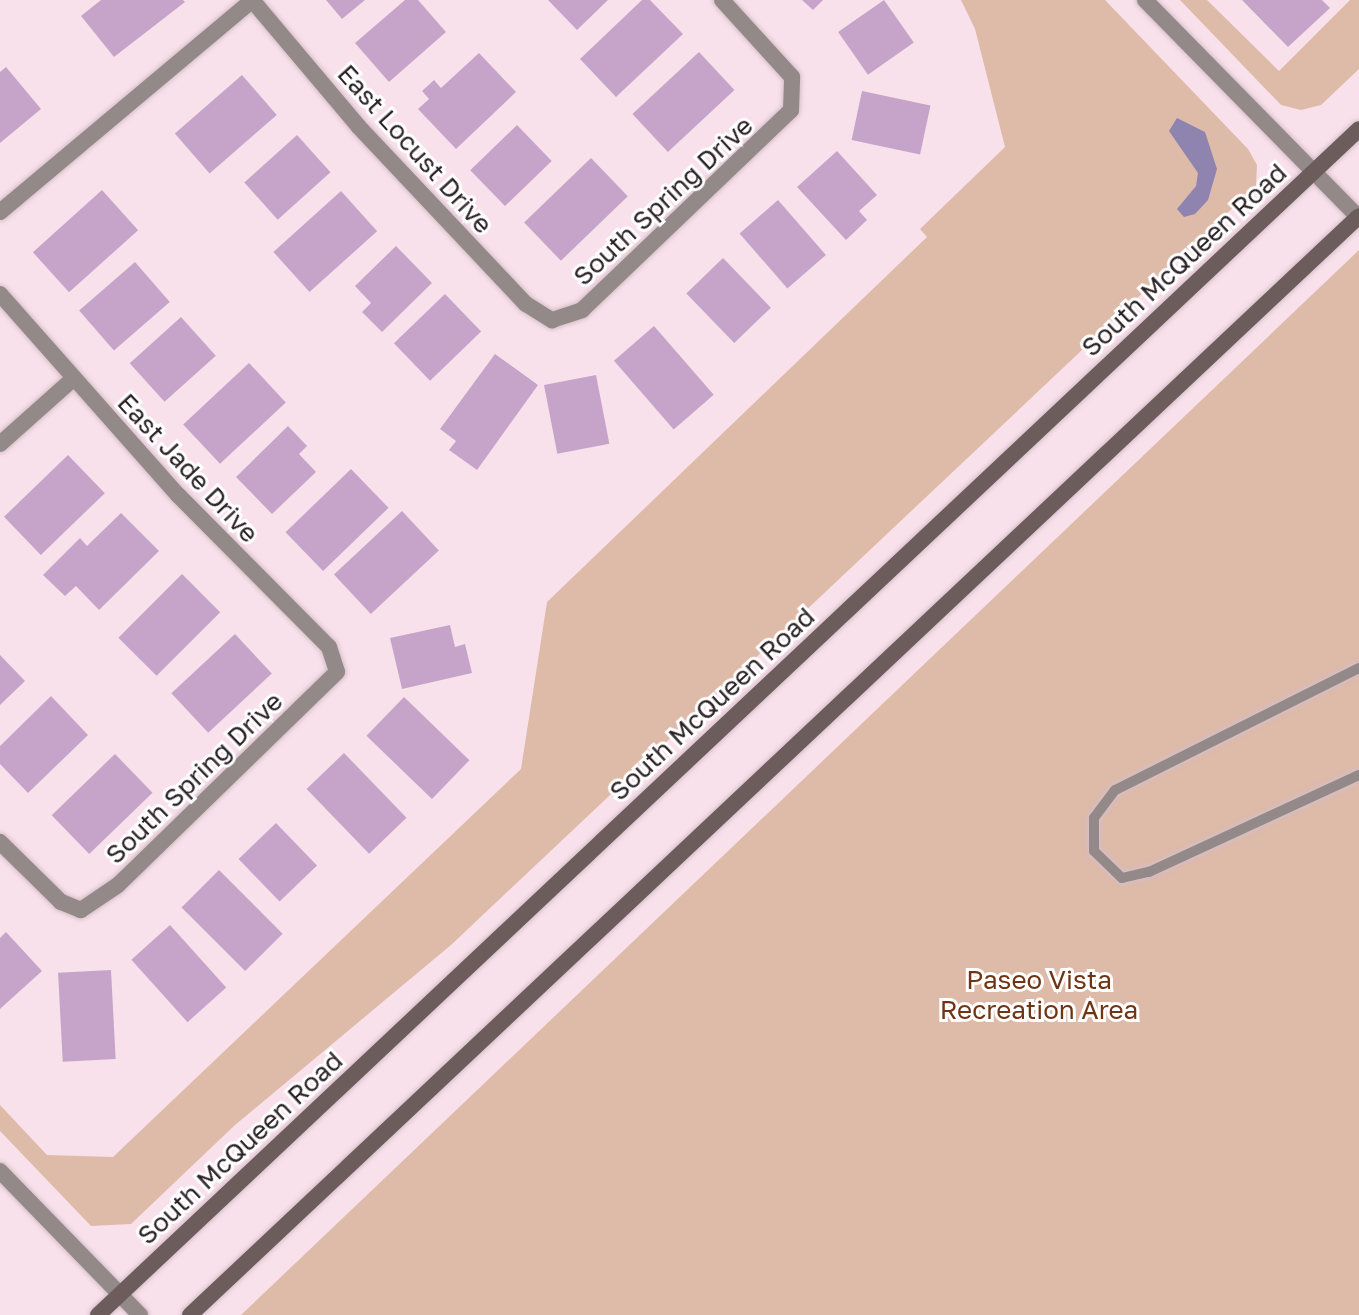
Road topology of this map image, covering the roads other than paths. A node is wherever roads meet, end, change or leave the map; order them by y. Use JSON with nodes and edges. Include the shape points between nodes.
{"nodes":[{"id":1,"x":252,"y":0,"type":"edge"},
{"id":2,"x":722,"y":0,"type":"edge"},
{"id":3,"x":1145,"y":0,"type":"edge"},
{"id":4,"x":1359,"y":129,"type":"edge"},
{"id":5,"x":1313,"y":172,"type":"junction"},
{"id":6,"x":0,"y":212,"type":"edge"},
{"id":7,"x":1359,"y":216,"type":"edge"},
{"id":8,"x":0,"y":294,"type":"edge"},
{"id":9,"x":552,"y":320,"type":"joint"},
{"id":10,"x":73,"y":379,"type":"junction"},
{"id":11,"x":0,"y":444,"type":"edge"},
{"id":12,"x":1359,"y":668,"type":"edge"},
{"id":13,"x":337,"y":675,"type":"joint"},
{"id":14,"x":1359,"y":775,"type":"edge"},
{"id":15,"x":0,"y":842,"type":"edge"},
{"id":16,"x":0,"y":1171,"type":"edge"},
{"id":17,"x":120,"y":1294,"type":"junction"},
{"id":18,"x":98,"y":1315,"type":"edge"},
{"id":19,"x":140,"y":1315,"type":"edge"},
{"id":20,"x":190,"y":1315,"type":"edge"}],
"edges":[{"from":1,"to":6,"type":"street"},
{"from":1,"to":9,"type":"street","name":"East Locust Drive","via":[[358,126],[526,304]]},
{"from":2,"to":9,"type":"street","name":"South Spring Drive","via":[[780,58],[792,77],[795,101],[783,121],[582,310]]},
{"from":3,"to":5,"type":"street"},
{"from":4,"to":5,"type":"main road","name":"South McQueen Road"},
{"from":5,"to":7,"type":"street"},
{"from":5,"to":17,"type":"main road","name":"South McQueen Road"},
{"from":7,"to":20,"type":"main road"},
{"from":8,"to":10,"type":"street","name":"East Jade Drive"},
{"from":10,"to":11,"type":"street"},
{"from":10,"to":13,"type":"street","name":"East Jade Drive","via":[[329,647]]},
{"from":12,"to":14,"type":"lane","via":[[1115,790],[1094,818],[1094,851],[1122,878],[1149,872]]},
{"from":13,"to":15,"type":"street","name":"South Spring Drive","via":[[118,885],[81,910],[61,902]]},
{"from":16,"to":17,"type":"street"},
{"from":17,"to":18,"type":"main road","name":"South McQueen Road"},
{"from":17,"to":19,"type":"street"}]}
